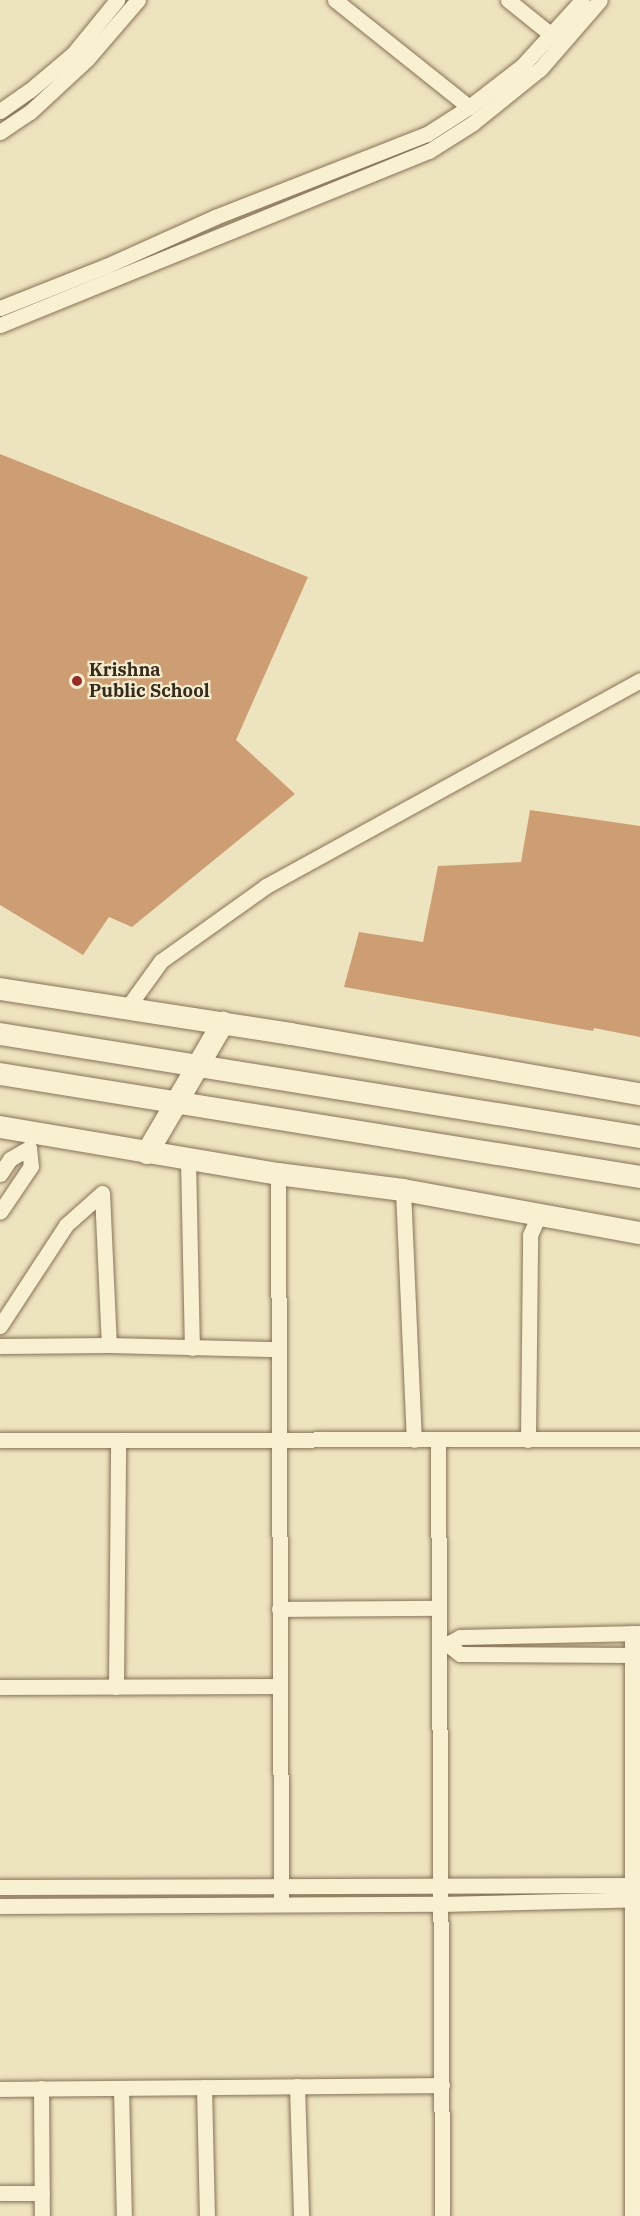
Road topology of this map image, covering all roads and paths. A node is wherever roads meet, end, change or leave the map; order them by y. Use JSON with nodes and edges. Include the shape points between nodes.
{"nodes":[{"id":1,"x":117,"y":0,"type":"edge"},
{"id":2,"x":138,"y":0,"type":"edge"},
{"id":3,"x":335,"y":0,"type":"edge"},
{"id":4,"x":508,"y":0,"type":"edge"},
{"id":5,"x":582,"y":0,"type":"edge"},
{"id":6,"x":600,"y":0,"type":"edge"},
{"id":7,"x":558,"y":40,"type":"junction"},
{"id":8,"x":470,"y":107,"type":"junction"},
{"id":9,"x":0,"y":111,"type":"edge"},
{"id":10,"x":0,"y":132,"type":"edge"},
{"id":11,"x":0,"y":308,"type":"edge"},
{"id":12,"x":0,"y":325,"type":"edge"},
{"id":13,"x":640,"y":680,"type":"edge"},
{"id":14,"x":0,"y":989,"type":"edge"},
{"id":15,"x":128,"y":1008,"type":"junction"},
{"id":16,"x":224,"y":1023,"type":"junction"},
{"id":17,"x":0,"y":1034,"type":"edge"},
{"id":18,"x":198,"y":1066,"type":"junction"},
{"id":19,"x":0,"y":1074,"type":"edge"},
{"id":20,"x":640,"y":1094,"type":"edge"},
{"id":21,"x":176,"y":1101,"type":"junction"},
{"id":22,"x":0,"y":1127,"type":"edge"},
{"id":23,"x":640,"y":1137,"type":"edge"},
{"id":24,"x":34,"y":1141,"type":"junction"},
{"id":25,"x":147,"y":1153,"type":"junction"},
{"id":26,"x":188,"y":1160,"type":"junction"},
{"id":27,"x":0,"y":1174,"type":"edge"},
{"id":28,"x":278,"y":1174,"type":"junction"},
{"id":29,"x":640,"y":1177,"type":"edge"},
{"id":30,"x":403,"y":1190,"type":"junction"},
{"id":31,"x":0,"y":1212,"type":"edge"},
{"id":32,"x":539,"y":1215,"type":"junction"},
{"id":33,"x":640,"y":1233,"type":"edge"},
{"id":34,"x":0,"y":1326,"type":"edge"},
{"id":35,"x":109,"y":1345,"type":"junction"},
{"id":36,"x":0,"y":1346,"type":"edge"},
{"id":37,"x":192,"y":1348,"type":"junction"},
{"id":38,"x":278,"y":1349,"type":"junction"},
{"id":39,"x":640,"y":1439,"type":"edge"},
{"id":40,"x":0,"y":1440,"type":"edge"},
{"id":41,"x":278,"y":1440,"type":"junction"},
{"id":42,"x":414,"y":1440,"type":"junction"},
{"id":43,"x":438,"y":1440,"type":"junction"},
{"id":44,"x":528,"y":1440,"type":"junction"},
{"id":45,"x":118,"y":1441,"type":"junction"},
{"id":46,"x":439,"y":1608,"type":"junction"},
{"id":47,"x":279,"y":1609,"type":"junction"},
{"id":48,"x":636,"y":1633,"type":"edge"},
{"id":49,"x":443,"y":1644,"type":"junction"},
{"id":50,"x":636,"y":1655,"type":"edge"},
{"id":51,"x":279,"y":1686,"type":"junction"},
{"id":52,"x":0,"y":1687,"type":"edge"},
{"id":53,"x":116,"y":1687,"type":"junction"},
{"id":54,"x":281,"y":1885,"type":"junction"},
{"id":55,"x":441,"y":1885,"type":"junction"},
{"id":56,"x":0,"y":1887,"type":"edge"},
{"id":57,"x":636,"y":1892,"type":"edge"},
{"id":58,"x":280,"y":1904,"type":"junction"},
{"id":59,"x":441,"y":1904,"type":"junction"},
{"id":60,"x":0,"y":1906,"type":"edge"},
{"id":61,"x":442,"y":2085,"type":"junction"},
{"id":62,"x":297,"y":2086,"type":"junction"},
{"id":63,"x":204,"y":2087,"type":"junction"},
{"id":64,"x":41,"y":2088,"type":"junction"},
{"id":65,"x":121,"y":2088,"type":"junction"},
{"id":66,"x":0,"y":2089,"type":"edge"},
{"id":67,"x":0,"y":2193,"type":"edge"},
{"id":68,"x":42,"y":2193,"type":"junction"},
{"id":69,"x":42,"y":2216,"type":"edge"},
{"id":70,"x":124,"y":2216,"type":"edge"},
{"id":71,"x":207,"y":2216,"type":"edge"},
{"id":72,"x":301,"y":2216,"type":"edge"},
{"id":73,"x":442,"y":2216,"type":"edge"},
{"id":74,"x":632,"y":2216,"type":"edge"}],
"edges":[{"from":1,"to":9,"type":"street","via":[[73,54]]},
{"from":2,"to":10,"type":"street","via":[[87,59],[30,112]]},
{"from":3,"to":8,"type":"street"},
{"from":4,"to":7,"type":"street"},
{"from":5,"to":7,"type":"street"},
{"from":6,"to":7,"type":"street"},
{"from":7,"to":8,"type":"street"},
{"from":7,"to":12,"type":"street","via":[[516,90],[429,151]]},
{"from":8,"to":11,"type":"street","via":[[427,134],[215,217]]},
{"from":13,"to":15,"type":"street","via":[[266,886],[161,961]]},
{"from":14,"to":15,"type":"street"},
{"from":15,"to":16,"type":"street"},
{"from":16,"to":18,"type":"street"},
{"from":16,"to":20,"type":"street"},
{"from":17,"to":18,"type":"street"},
{"from":18,"to":21,"type":"street"},
{"from":18,"to":23,"type":"street"},
{"from":19,"to":21,"type":"street"},
{"from":21,"to":25,"type":"street"},
{"from":21,"to":29,"type":"street"},
{"from":22,"to":24,"type":"street"},
{"from":24,"to":25,"type":"street"},
{"from":24,"to":27,"type":"street","via":[[10,1159]]},
{"from":24,"to":31,"type":"street","via":[[30,1166]]},
{"from":25,"to":26,"type":"street"},
{"from":26,"to":28,"type":"street"},
{"from":26,"to":37,"type":"street"},
{"from":28,"to":30,"type":"street"},
{"from":28,"to":38,"type":"street"},
{"from":30,"to":32,"type":"street"},
{"from":30,"to":42,"type":"street"},
{"from":32,"to":33,"type":"street"},
{"from":32,"to":44,"type":"street","via":[[530,1234]]},
{"from":34,"to":35,"type":"street","via":[[66,1226],[102,1193]]},
{"from":35,"to":36,"type":"street"},
{"from":35,"to":37,"type":"street"},
{"from":37,"to":38,"type":"street"},
{"from":38,"to":41,"type":"street"},
{"from":39,"to":44,"type":"street"},
{"from":40,"to":45,"type":"street"},
{"from":41,"to":42,"type":"street"},
{"from":41,"to":45,"type":"street"},
{"from":41,"to":47,"type":"street"},
{"from":42,"to":43,"type":"street"},
{"from":43,"to":44,"type":"street"},
{"from":43,"to":46,"type":"street"},
{"from":45,"to":53,"type":"street"},
{"from":46,"to":47,"type":"street"},
{"from":46,"to":49,"type":"street"},
{"from":47,"to":51,"type":"street"},
{"from":48,"to":49,"type":"street","via":[[460,1637]]},
{"from":48,"to":50,"type":"street"},
{"from":49,"to":50,"type":"street","via":[[460,1654]]},
{"from":49,"to":55,"type":"street"},
{"from":50,"to":57,"type":"street"},
{"from":51,"to":53,"type":"street"},
{"from":51,"to":54,"type":"street"},
{"from":52,"to":53,"type":"street"},
{"from":54,"to":55,"type":"street"},
{"from":54,"to":56,"type":"street"},
{"from":54,"to":58,"type":"street"},
{"from":55,"to":57,"type":"street"},
{"from":55,"to":59,"type":"street"},
{"from":57,"to":59,"type":"street"},
{"from":57,"to":74,"type":"street"},
{"from":58,"to":59,"type":"street"},
{"from":58,"to":60,"type":"street"},
{"from":59,"to":61,"type":"street"},
{"from":61,"to":62,"type":"street"},
{"from":61,"to":73,"type":"street"},
{"from":62,"to":63,"type":"street"},
{"from":62,"to":72,"type":"street"},
{"from":63,"to":65,"type":"street"},
{"from":63,"to":71,"type":"street"},
{"from":64,"to":65,"type":"street"},
{"from":64,"to":66,"type":"street"},
{"from":64,"to":68,"type":"street"},
{"from":65,"to":70,"type":"street"},
{"from":67,"to":68,"type":"street"},
{"from":68,"to":69,"type":"street"}]}
